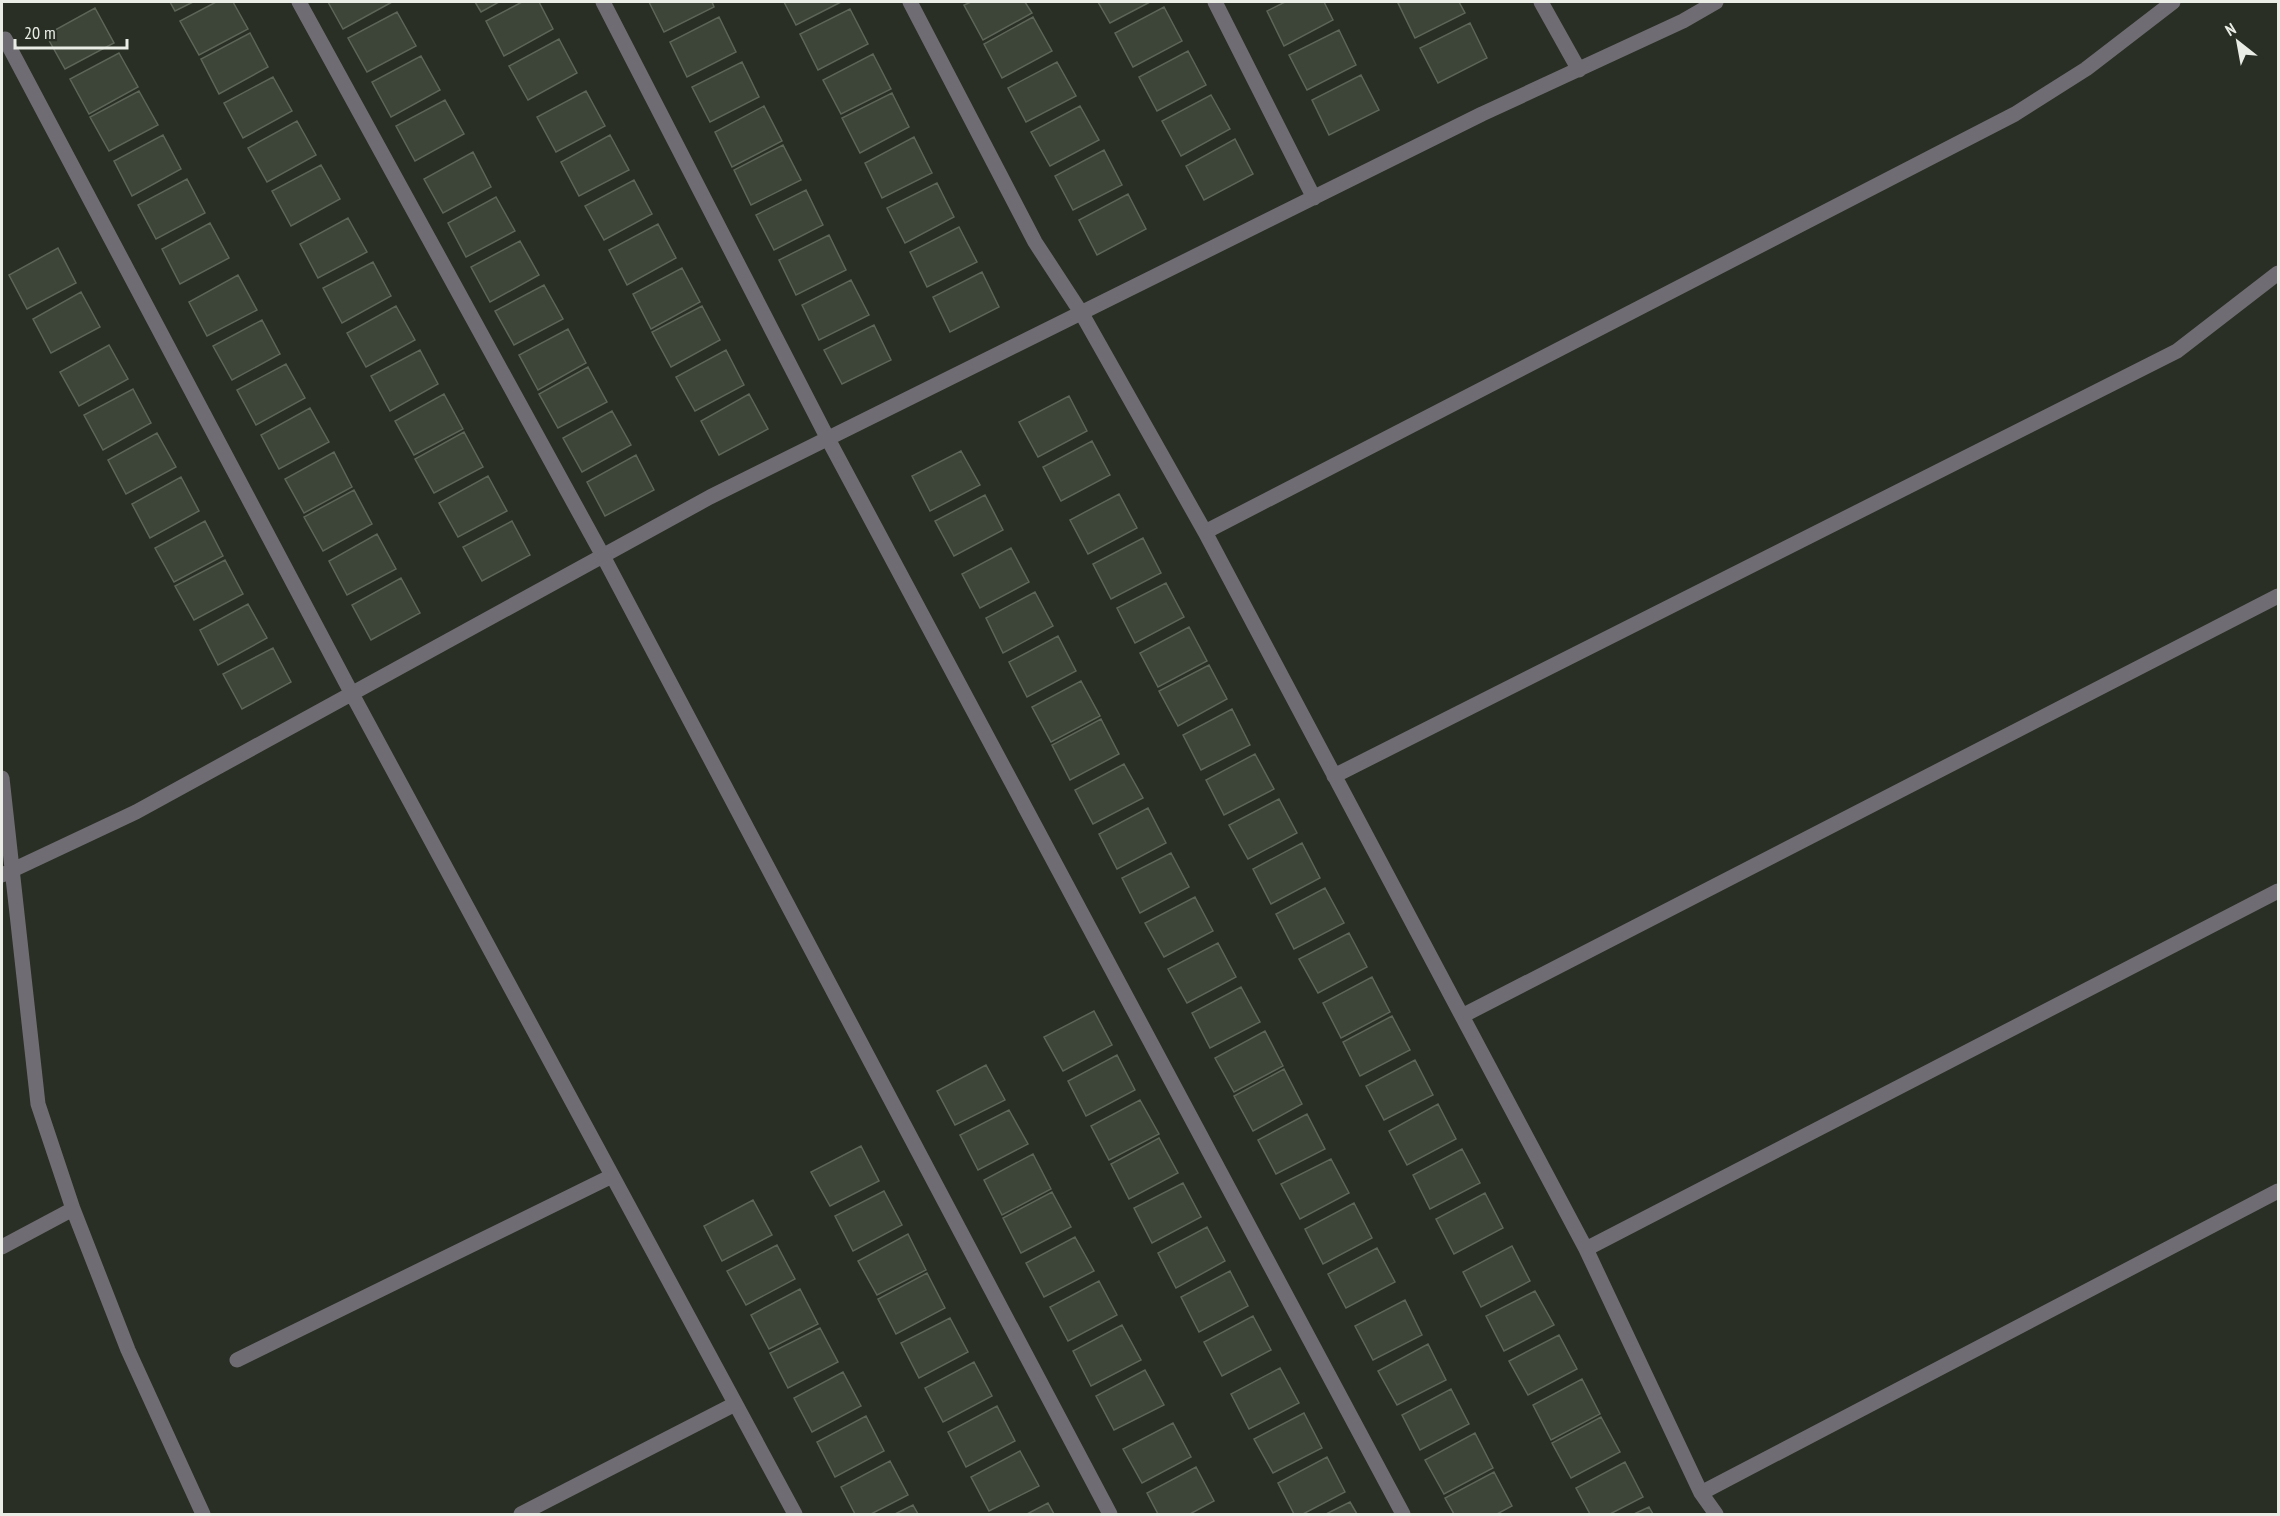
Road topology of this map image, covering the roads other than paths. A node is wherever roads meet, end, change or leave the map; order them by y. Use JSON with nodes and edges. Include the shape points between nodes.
{"nodes":[{"id":1,"x":299,"y":2,"type":"edge"},
{"id":2,"x":603,"y":2,"type":"edge"},
{"id":3,"x":910,"y":2,"type":"edge"},
{"id":4,"x":1215,"y":2,"type":"edge"},
{"id":5,"x":1541,"y":2,"type":"edge"},
{"id":6,"x":1716,"y":2,"type":"edge"},
{"id":7,"x":2173,"y":2,"type":"edge"},
{"id":8,"x":5,"y":39,"type":"dead end"},
{"id":9,"x":1579,"y":70,"type":"junction"},
{"id":10,"x":1314,"y":198,"type":"junction"},
{"id":11,"x":2278,"y":273,"type":"edge"},
{"id":12,"x":1082,"y":314,"type":"junction"},
{"id":13,"x":828,"y":439,"type":"junction"},
{"id":14,"x":1205,"y":532,"type":"junction"},
{"id":15,"x":603,"y":556,"type":"junction"},
{"id":16,"x":2278,"y":596,"type":"edge"},
{"id":17,"x":352,"y":694,"type":"junction"},
{"id":18,"x":1334,"y":776,"type":"junction"},
{"id":19,"x":2,"y":778,"type":"edge"},
{"id":20,"x":6,"y":873,"type":"edge"},
{"id":21,"x":2278,"y":891,"type":"edge"},
{"id":22,"x":1462,"y":1016,"type":"junction"},
{"id":23,"x":612,"y":1176,"type":"junction"},
{"id":24,"x":2278,"y":1191,"type":"edge"},
{"id":25,"x":73,"y":1209,"type":"junction"},
{"id":26,"x":2,"y":1247,"type":"edge"},
{"id":27,"x":1586,"y":1249,"type":"junction"},
{"id":28,"x":237,"y":1360,"type":"dead end"},
{"id":29,"x":735,"y":1404,"type":"junction"},
{"id":30,"x":1701,"y":1493,"type":"junction"},
{"id":31,"x":203,"y":1515,"type":"edge"},
{"id":32,"x":520,"y":1515,"type":"edge"},
{"id":33,"x":795,"y":1515,"type":"edge"},
{"id":34,"x":1110,"y":1515,"type":"edge"},
{"id":35,"x":1404,"y":1515,"type":"edge"},
{"id":36,"x":1716,"y":1515,"type":"edge"}],
"edges":[{"from":1,"to":15,"type":"street"},
{"from":2,"to":13,"type":"street"},
{"from":3,"to":12,"type":"street","via":[[1035,242]]},
{"from":4,"to":10,"type":"street"},
{"from":5,"to":9,"type":"street"},
{"from":6,"to":9,"type":"street"},
{"from":7,"to":14,"type":"street","via":[[2086,69],[2015,114]]},
{"from":8,"to":17,"type":"street"},
{"from":9,"to":10,"type":"street"},
{"from":10,"to":12,"type":"street"},
{"from":11,"to":18,"type":"street","via":[[2177,351]]},
{"from":12,"to":13,"type":"street"},
{"from":12,"to":14,"type":"street"},
{"from":13,"to":15,"type":"street"},
{"from":13,"to":35,"type":"street"},
{"from":14,"to":18,"type":"street"},
{"from":15,"to":17,"type":"street"},
{"from":15,"to":34,"type":"street"},
{"from":16,"to":22,"type":"street"},
{"from":17,"to":20,"type":"street","via":[[136,812]]},
{"from":17,"to":23,"type":"street"},
{"from":18,"to":22,"type":"street"},
{"from":19,"to":20,"type":"street"},
{"from":20,"to":25,"type":"street","via":[[38,1104]]},
{"from":21,"to":27,"type":"street"},
{"from":22,"to":27,"type":"street"},
{"from":23,"to":28,"type":"street"},
{"from":23,"to":29,"type":"street"},
{"from":24,"to":30,"type":"street"},
{"from":25,"to":26,"type":"street"},
{"from":25,"to":31,"type":"street","via":[[128,1350]]},
{"from":27,"to":30,"type":"street"},
{"from":29,"to":32,"type":"street"},
{"from":29,"to":33,"type":"street"},
{"from":30,"to":36,"type":"street"}]}
